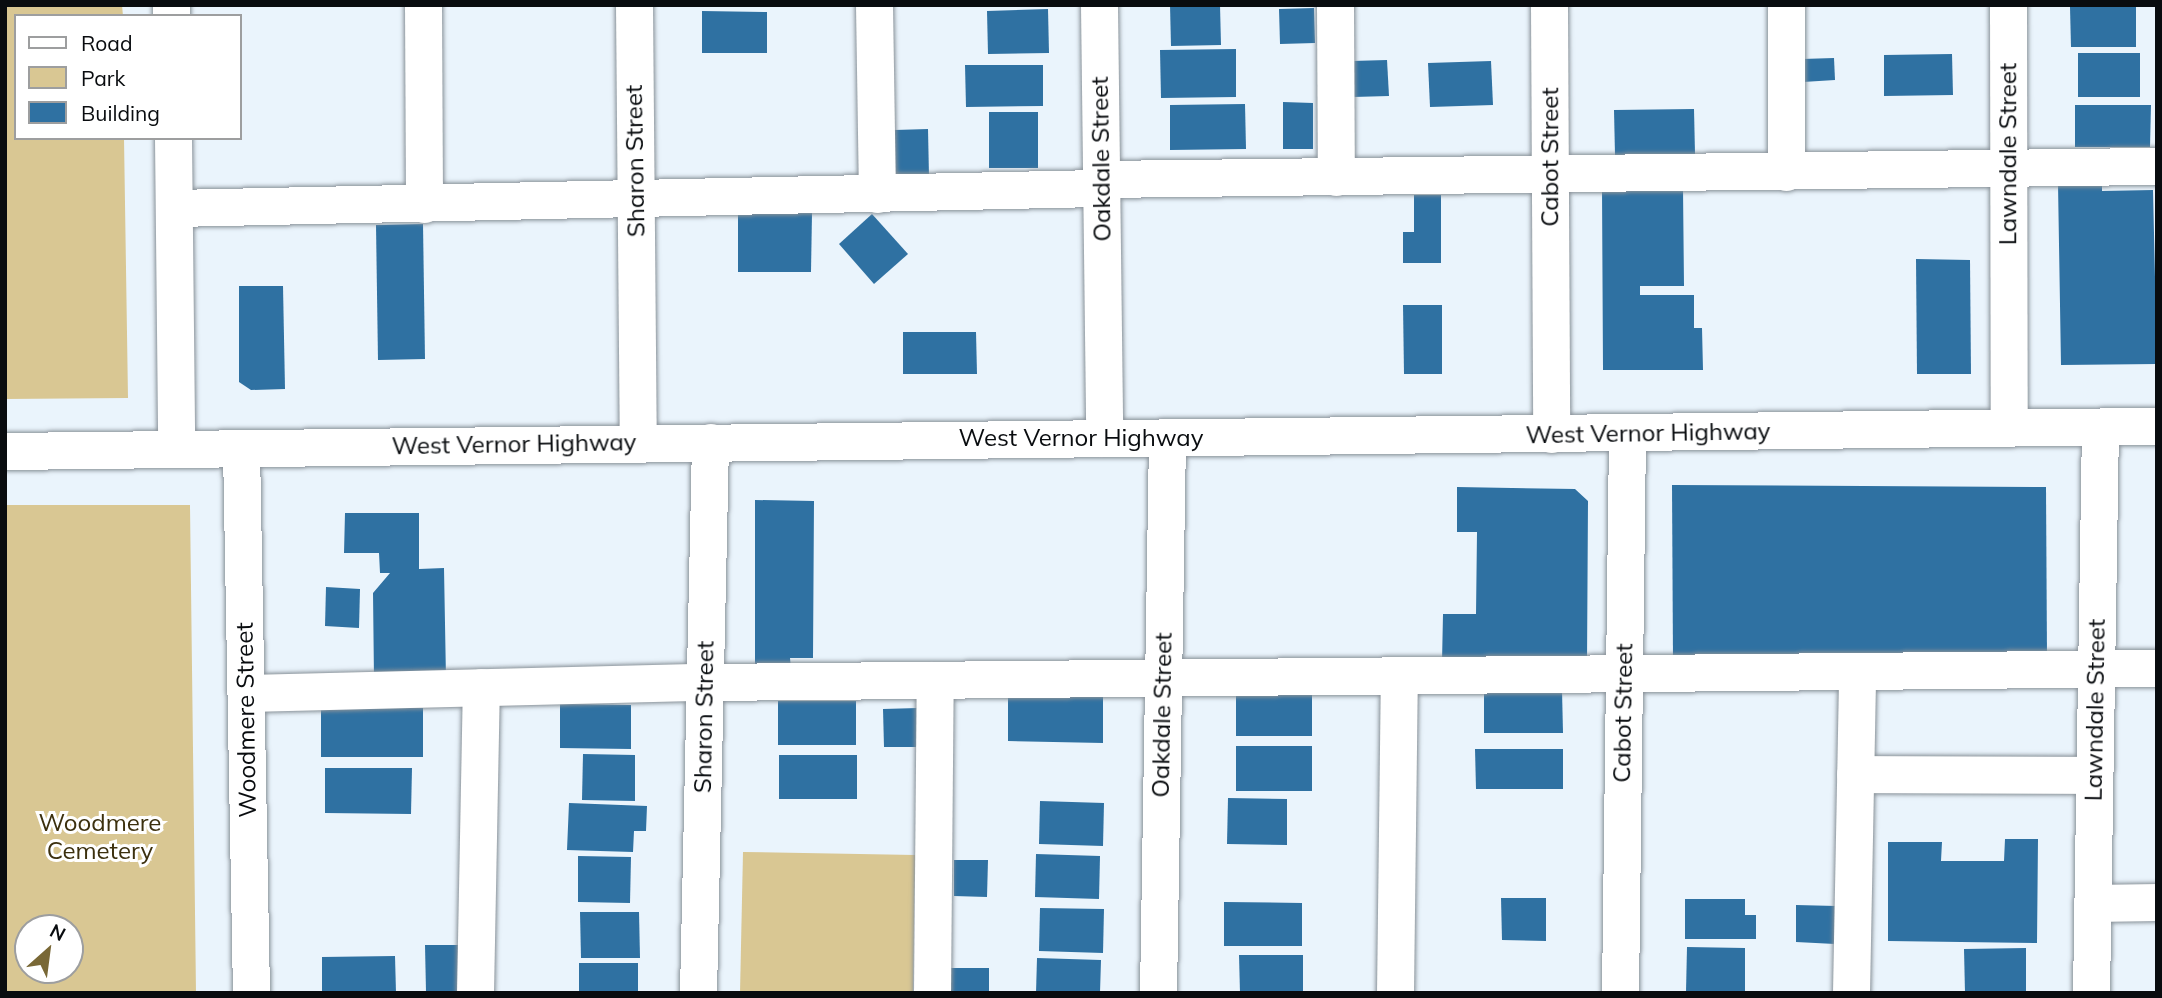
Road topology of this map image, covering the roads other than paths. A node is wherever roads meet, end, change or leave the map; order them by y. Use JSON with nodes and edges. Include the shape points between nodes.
{"nodes":[{"id":1,"x":424,"y":5,"type":"edge"},
{"id":2,"x":634,"y":5,"type":"edge"},
{"id":3,"x":874,"y":5,"type":"edge"},
{"id":4,"x":1100,"y":5,"type":"edge"},
{"id":5,"x":1335,"y":5,"type":"edge"},
{"id":6,"x":1549,"y":5,"type":"edge"},
{"id":7,"x":1786,"y":5,"type":"edge"},
{"id":8,"x":2007,"y":5,"type":"edge"},
{"id":9,"x":173,"y":140,"type":"edge"},
{"id":10,"x":2157,"y":166,"type":"edge"},
{"id":11,"x":2008,"y":169,"type":"junction"},
{"id":12,"x":1786,"y":172,"type":"junction"},
{"id":13,"x":1550,"y":176,"type":"junction"},
{"id":14,"x":1336,"y":177,"type":"junction"},
{"id":15,"x":1101,"y":184,"type":"junction"},
{"id":16,"x":877,"y":194,"type":"junction"},
{"id":17,"x":636,"y":201,"type":"junction"},
{"id":18,"x":424,"y":204,"type":"junction"},
{"id":19,"x":174,"y":208,"type":"junction"},
{"id":20,"x":2157,"y":426,"type":"edge"},
{"id":21,"x":2100,"y":427,"type":"junction"},
{"id":22,"x":2009,"y":428,"type":"junction"},
{"id":23,"x":1552,"y":434,"type":"junction"},
{"id":24,"x":1627,"y":434,"type":"junction"},
{"id":25,"x":1104,"y":438,"type":"junction"},
{"id":26,"x":1167,"y":438,"type":"junction"},
{"id":27,"x":710,"y":442,"type":"junction"},
{"id":28,"x":638,"y":443,"type":"junction"},
{"id":29,"x":176,"y":448,"type":"junction"},
{"id":30,"x":241,"y":448,"type":"junction"},
{"id":31,"x":5,"y":451,"type":"edge"},
{"id":32,"x":2157,"y":668,"type":"edge"},
{"id":33,"x":2096,"y":669,"type":"junction"},
{"id":34,"x":1857,"y":675,"type":"junction"},
{"id":35,"x":1399,"y":677,"type":"junction"},
{"id":36,"x":1624,"y":677,"type":"junction"},
{"id":37,"x":1163,"y":678,"type":"junction"},
{"id":38,"x":935,"y":680,"type":"junction"},
{"id":39,"x":705,"y":682,"type":"junction"},
{"id":40,"x":481,"y":687,"type":"junction"},
{"id":41,"x":246,"y":694,"type":"junction"},
{"id":42,"x":1855,"y":774,"type":"junction"},
{"id":43,"x":2094,"y":775,"type":"junction"},
{"id":44,"x":2157,"y":902,"type":"edge"},
{"id":45,"x":2093,"y":903,"type":"junction"},
{"id":46,"x":251,"y":993,"type":"edge"},
{"id":47,"x":475,"y":993,"type":"edge"},
{"id":48,"x":698,"y":993,"type":"edge"},
{"id":49,"x":932,"y":993,"type":"edge"},
{"id":50,"x":1158,"y":993,"type":"edge"},
{"id":51,"x":1395,"y":993,"type":"edge"},
{"id":52,"x":1620,"y":993,"type":"edge"},
{"id":53,"x":1851,"y":993,"type":"edge"},
{"id":54,"x":2091,"y":993,"type":"edge"}],
"edges":[{"from":1,"to":18,"type":"street"},
{"from":2,"to":17,"type":"street","name":"Sharon Street"},
{"from":3,"to":16,"type":"street"},
{"from":4,"to":15,"type":"street","name":"Oakdale Street"},
{"from":5,"to":14,"type":"street"},
{"from":6,"to":13,"type":"street","name":"Cabot Street"},
{"from":7,"to":12,"type":"street"},
{"from":8,"to":11,"type":"street","name":"Lawndale Street"},
{"from":9,"to":19,"type":"street"},
{"from":10,"to":11,"type":"street"},
{"from":11,"to":12,"type":"street"},
{"from":11,"to":22,"type":"street","name":"Lawndale Street"},
{"from":12,"to":13,"type":"street"},
{"from":13,"to":14,"type":"street"},
{"from":13,"to":23,"type":"street","name":"Cabot Street"},
{"from":14,"to":15,"type":"street"},
{"from":15,"to":16,"type":"street"},
{"from":15,"to":25,"type":"street","name":"Oakdale Street"},
{"from":16,"to":17,"type":"street"},
{"from":17,"to":18,"type":"street"},
{"from":17,"to":28,"type":"street","name":"Sharon Street"},
{"from":18,"to":19,"type":"street"},
{"from":19,"to":29,"type":"street"},
{"from":20,"to":21,"type":"street","name":"West Vernor Highway"},
{"from":21,"to":22,"type":"street","name":"West Vernor Highway"},
{"from":21,"to":33,"type":"street","name":"Lawndale Street"},
{"from":22,"to":24,"type":"street","name":"West Vernor Highway"},
{"from":23,"to":24,"type":"street","name":"West Vernor Highway"},
{"from":23,"to":26,"type":"street","name":"West Vernor Highway"},
{"from":24,"to":36,"type":"street","name":"Cabot Street"},
{"from":25,"to":26,"type":"street","name":"West Vernor Highway"},
{"from":25,"to":27,"type":"street","name":"West Vernor Highway"},
{"from":26,"to":37,"type":"street","name":"Oakdale Street"},
{"from":27,"to":28,"type":"street","name":"West Vernor Highway"},
{"from":27,"to":39,"type":"street","name":"Sharon Street"},
{"from":28,"to":30,"type":"street","name":"West Vernor Highway"},
{"from":29,"to":30,"type":"street","name":"West Vernor Highway"},
{"from":29,"to":31,"type":"street","name":"West Vernor Highway"},
{"from":30,"to":41,"type":"street","name":"Woodmere Street"},
{"from":32,"to":33,"type":"street"},
{"from":33,"to":34,"type":"street"},
{"from":33,"to":43,"type":"street","name":"Lawndale Street"},
{"from":34,"to":36,"type":"street"},
{"from":34,"to":42,"type":"street"},
{"from":35,"to":36,"type":"street"},
{"from":35,"to":37,"type":"street"},
{"from":35,"to":51,"type":"street"},
{"from":36,"to":52,"type":"street","name":"Cabot Street"},
{"from":37,"to":38,"type":"street"},
{"from":37,"to":50,"type":"street","name":"Oakdale Street"},
{"from":38,"to":39,"type":"street"},
{"from":38,"to":49,"type":"street"},
{"from":39,"to":40,"type":"street"},
{"from":39,"to":48,"type":"street","name":"Sharon Street"},
{"from":40,"to":41,"type":"street"},
{"from":40,"to":47,"type":"street"},
{"from":41,"to":46,"type":"street","name":"Woodmere Street"},
{"from":42,"to":43,"type":"street"},
{"from":42,"to":53,"type":"street"},
{"from":43,"to":45,"type":"street","name":"Lawndale Street"},
{"from":44,"to":45,"type":"street"},
{"from":45,"to":54,"type":"street","name":"Lawndale Street"}]}
